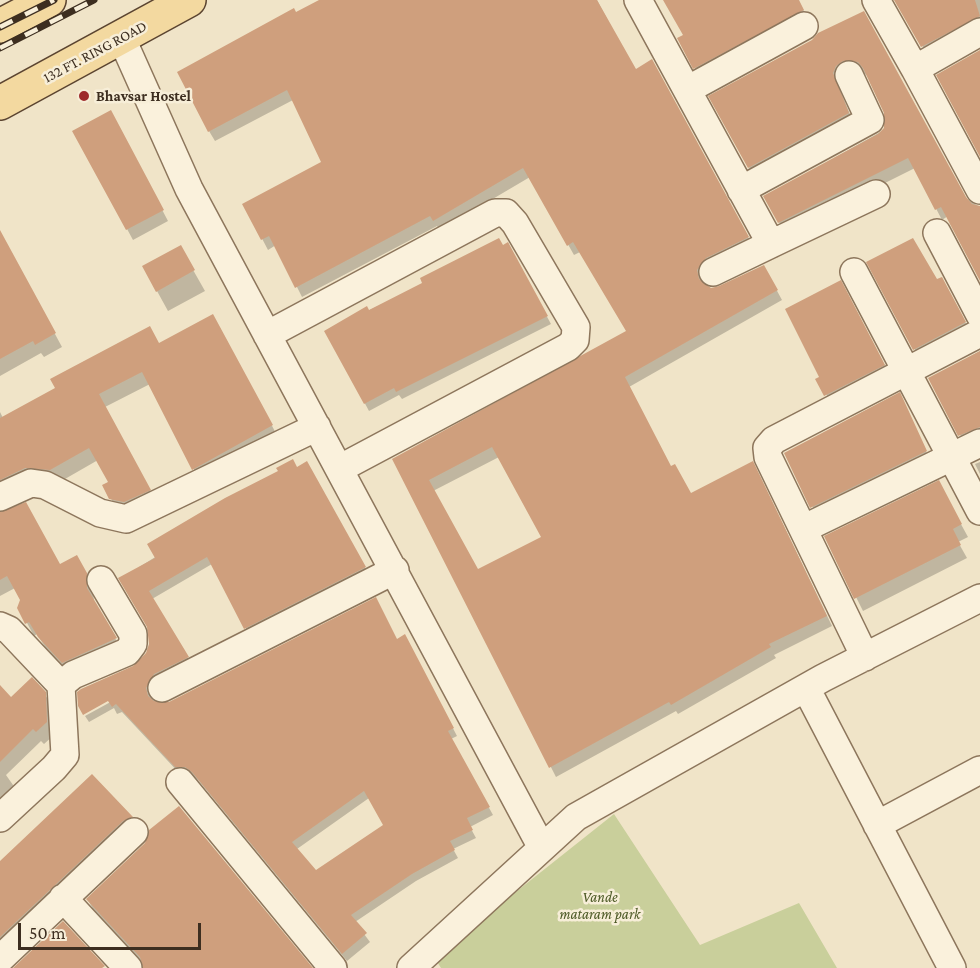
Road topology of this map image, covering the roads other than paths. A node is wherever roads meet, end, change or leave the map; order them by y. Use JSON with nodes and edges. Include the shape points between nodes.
{"nodes":[{"id":1,"x":189,"y":0,"type":"edge"},
{"id":2,"x":638,"y":0,"type":"edge"},
{"id":3,"x":876,"y":0,"type":"edge"},
{"id":4,"x":36,"y":3,"type":"edge"},
{"id":5,"x":0,"y":26,"type":"edge"},
{"id":6,"x":804,"y":26,"type":"dead end"},
{"id":7,"x":980,"y":32,"type":"edge"},
{"id":8,"x":122,"y":39,"type":"junction"},
{"id":9,"x":915,"y":69,"type":"junction"},
{"id":10,"x":849,"y":75,"type":"dead end"},
{"id":11,"x":687,"y":90,"type":"junction"},
{"id":12,"x":0,"y":103,"type":"edge"},
{"id":13,"x":741,"y":190,"type":"junction"},
{"id":14,"x":980,"y":190,"type":"edge"},
{"id":15,"x":876,"y":194,"type":"dead end"},
{"id":16,"x":937,"y":233,"type":"dead end"},
{"id":17,"x":771,"y":244,"type":"junction"},
{"id":18,"x":713,"y":272,"type":"dead end"},
{"id":19,"x":854,"y":272,"type":"dead end"},
{"id":20,"x":980,"y":315,"type":"edge"},
{"id":21,"x":980,"y":333,"type":"edge"},
{"id":22,"x":267,"y":335,"type":"junction"},
{"id":23,"x":906,"y":372,"type":"junction"},
{"id":24,"x":316,"y":427,"type":"junction"},
{"id":25,"x":980,"y":443,"type":"edge"},
{"id":26,"x":951,"y":457,"type":"junction"},
{"id":27,"x":339,"y":469,"type":"junction"},
{"id":28,"x":0,"y":497,"type":"edge"},
{"id":29,"x":980,"y":511,"type":"edge"},
{"id":30,"x":803,"y":529,"type":"junction"},
{"id":31,"x":395,"y":570,"type":"junction"},
{"id":32,"x":101,"y":580,"type":"dead end"},
{"id":33,"x":980,"y":598,"type":"edge"},
{"id":34,"x":0,"y":626,"type":"edge"},
{"id":35,"x":865,"y":657,"type":"junction"},
{"id":36,"x":61,"y":685,"type":"junction"},
{"id":37,"x":162,"y":688,"type":"dead end"},
{"id":38,"x":806,"y":688,"type":"junction"},
{"id":39,"x":980,"y":770,"type":"edge"},
{"id":40,"x":180,"y":782,"type":"dead end"},
{"id":41,"x":0,"y":818,"type":"edge"},
{"id":42,"x":877,"y":825,"type":"junction"},
{"id":43,"x":134,"y":832,"type":"dead end"},
{"id":44,"x":542,"y":848,"type":"junction"},
{"id":45,"x":63,"y":898,"type":"junction"},
{"id":46,"x":0,"y":959,"type":"edge"},
{"id":47,"x":424,"y":963,"type":"edge"},
{"id":48,"x":128,"y":968,"type":"edge"},
{"id":49,"x":333,"y":968,"type":"edge"},
{"id":50,"x":952,"y":968,"type":"edge"}],
"edges":[{"from":1,"to":8,"type":"main road","name":"132 FT. RING ROAD"},
{"from":2,"to":11,"type":"street"},
{"from":3,"to":9,"type":"street"},
{"from":4,"to":5,"type":"main road"},
{"from":6,"to":11,"type":"street"},
{"from":7,"to":9,"type":"street"},
{"from":8,"to":12,"type":"main road","name":"132 FT. RING ROAD"},
{"from":8,"to":22,"type":"street","via":[[189,189]]},
{"from":9,"to":14,"type":"street"},
{"from":10,"to":13,"type":"street","via":[[870,120]]},
{"from":11,"to":13,"type":"street"},
{"from":13,"to":17,"type":"street"},
{"from":15,"to":17,"type":"street"},
{"from":16,"to":20,"type":"street"},
{"from":17,"to":18,"type":"street"},
{"from":19,"to":23,"type":"street"},
{"from":21,"to":23,"type":"street"},
{"from":22,"to":24,"type":"street"},
{"from":22,"to":27,"type":"street","via":[[495,213],[506,213],[515,223],[576,327],[575,340],[568,347]]},
{"from":23,"to":26,"type":"street"},
{"from":23,"to":30,"type":"street","via":[[774,440],[767,448]]},
{"from":24,"to":27,"type":"street"},
{"from":24,"to":28,"type":"street","via":[[126,519],[100,513],[45,485],[31,483]]},
{"from":25,"to":26,"type":"street"},
{"from":26,"to":29,"type":"street"},
{"from":26,"to":30,"type":"street"},
{"from":27,"to":31,"type":"street"},
{"from":30,"to":35,"type":"street"},
{"from":31,"to":37,"type":"street"},
{"from":31,"to":44,"type":"street"},
{"from":32,"to":36,"type":"street","via":[[133,634],[133,644],[127,652],[73,675]]},
{"from":33,"to":35,"type":"street"},
{"from":34,"to":36,"type":"street","via":[[9,630]]},
{"from":35,"to":38,"type":"street"},
{"from":36,"to":41,"type":"street","via":[[65,755]]},
{"from":38,"to":42,"type":"street"},
{"from":38,"to":44,"type":"street","via":[[576,817]]},
{"from":39,"to":42,"type":"street"},
{"from":40,"to":49,"type":"street"},
{"from":42,"to":50,"type":"street"},
{"from":43,"to":45,"type":"street"},
{"from":44,"to":47,"type":"street"},
{"from":45,"to":46,"type":"street"},
{"from":45,"to":48,"type":"street"}]}
